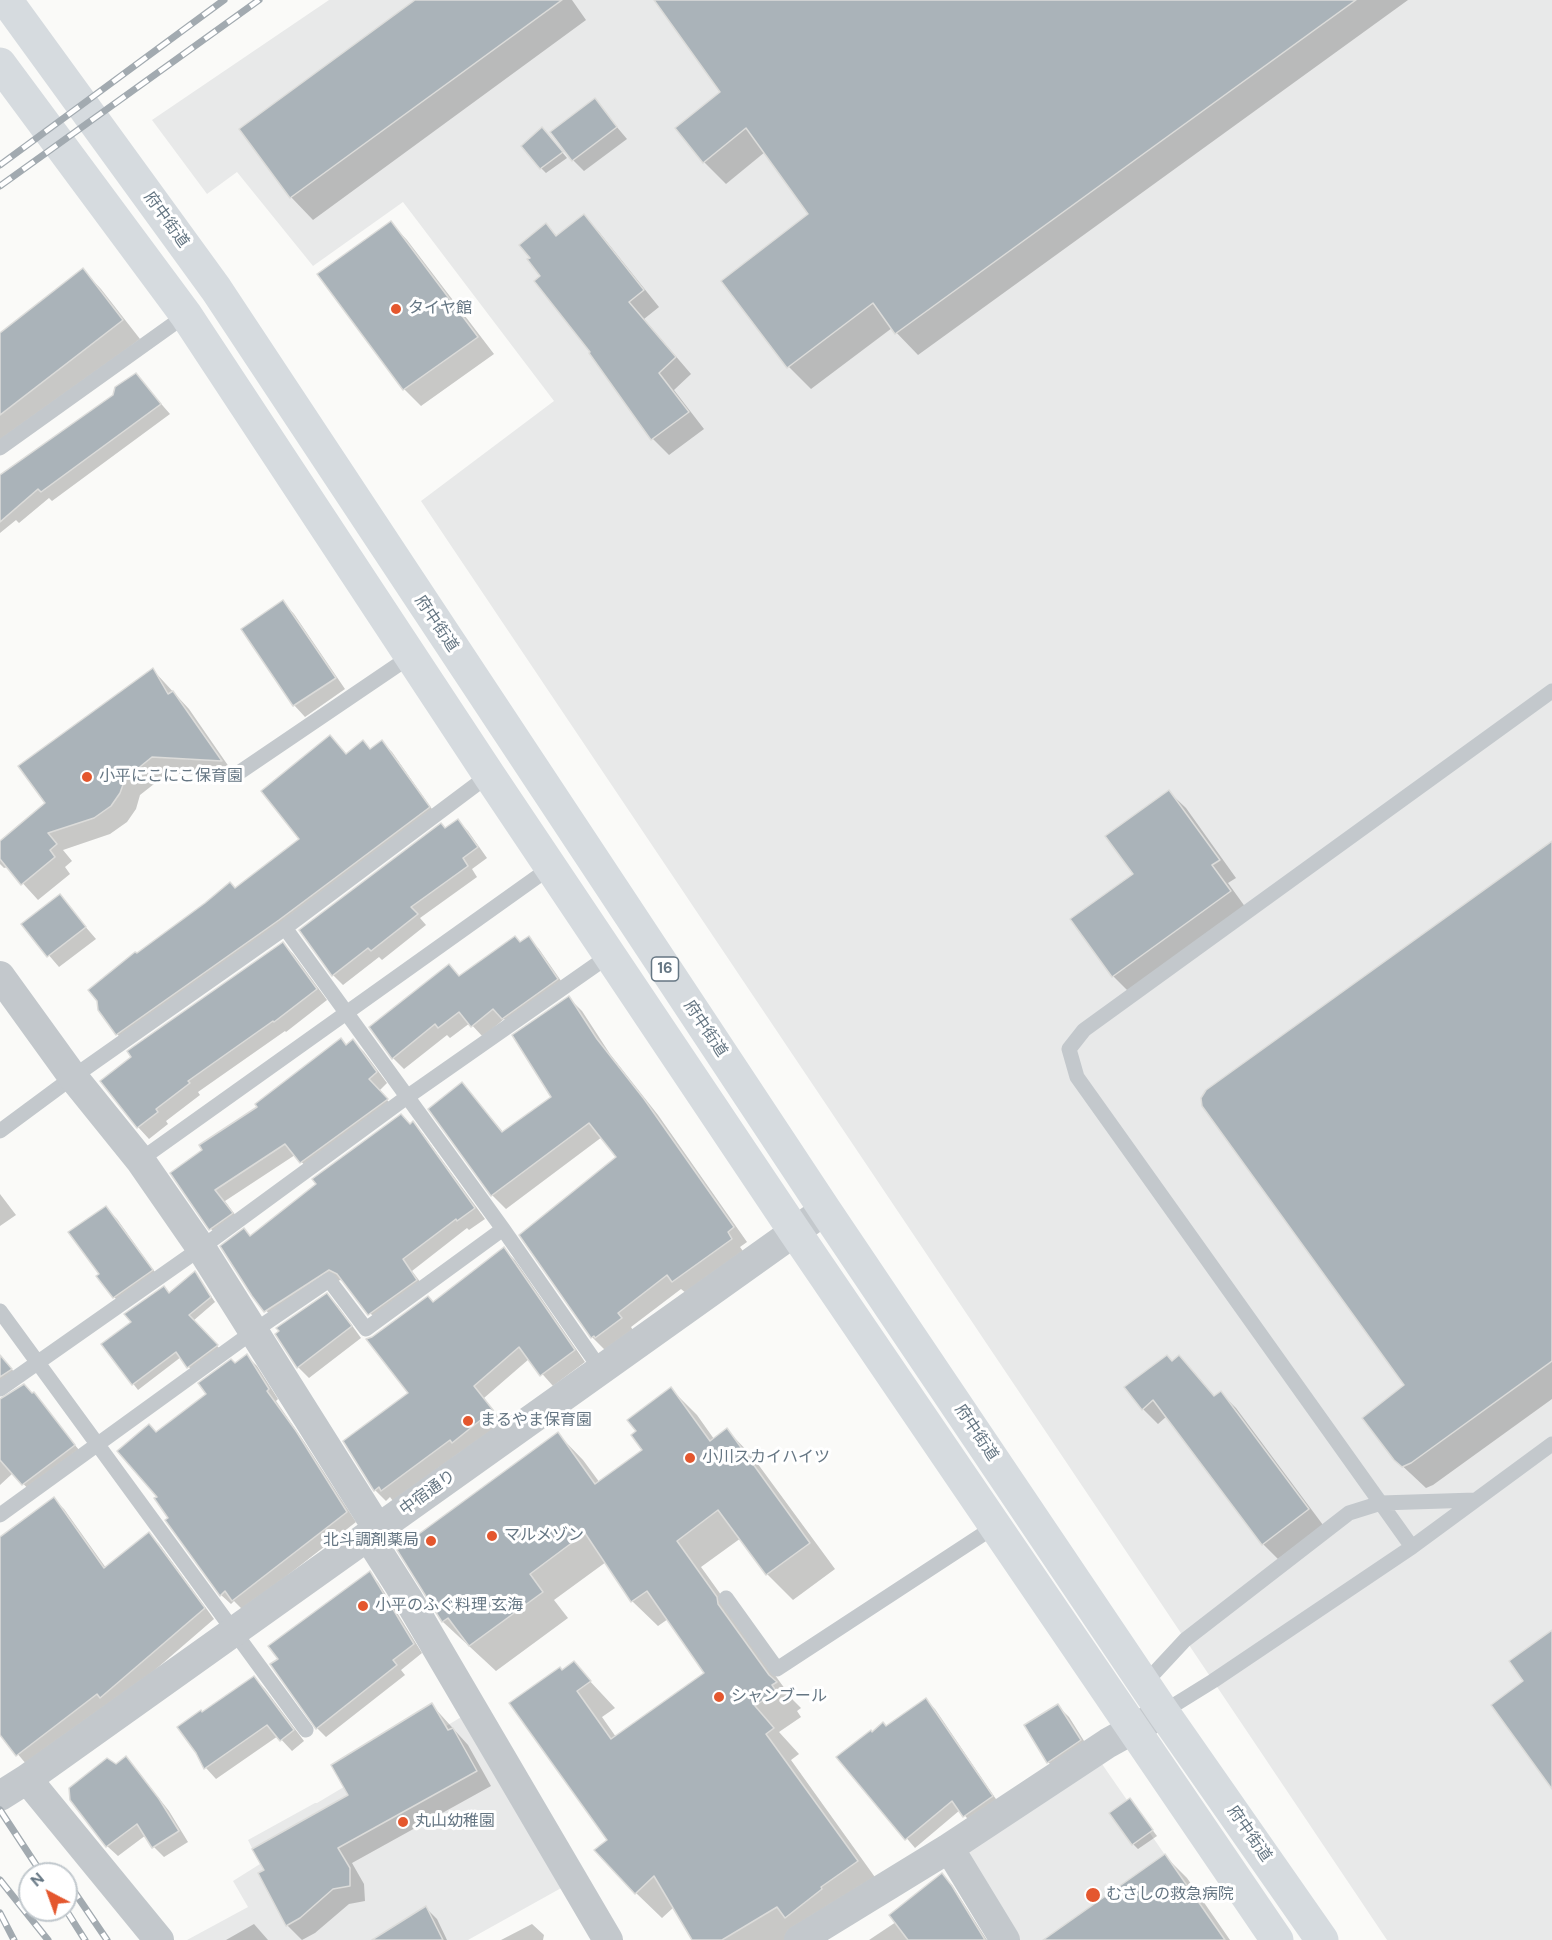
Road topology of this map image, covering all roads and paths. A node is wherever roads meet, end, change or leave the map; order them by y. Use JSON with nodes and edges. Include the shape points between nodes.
{"nodes":[{"id":1,"x":6,"y":0,"type":"edge"},
{"id":2,"x":0,"y":64,"type":"edge"},
{"id":3,"x":186,"y":315,"type":"junction"},
{"id":4,"x":0,"y":448,"type":"edge"},
{"id":5,"x":411,"y":656,"type":"junction"},
{"id":6,"x":1552,"y":691,"type":"edge"},
{"id":7,"x":237,"y":774,"type":"dead end"},
{"id":8,"x":489,"y":775,"type":"junction"},
{"id":9,"x":551,"y":867,"type":"junction"},
{"id":10,"x":285,"y":928,"type":"junction"},
{"id":11,"x":610,"y":955,"type":"junction"},
{"id":12,"x":0,"y":976,"type":"edge"},
{"id":13,"x":346,"y":1013,"type":"junction"},
{"id":14,"x":73,"y":1077,"type":"junction"},
{"id":15,"x":408,"y":1097,"type":"junction"},
{"id":16,"x":0,"y":1131,"type":"edge"},
{"id":17,"x":141,"y":1160,"type":"junction"},
{"id":18,"x":825,"y":1210,"type":"junction"},
{"id":19,"x":503,"y":1228,"type":"junction"},
{"id":20,"x":795,"y":1232,"type":"junction"},
{"id":21,"x":201,"y":1248,"type":"junction"},
{"id":22,"x":0,"y":1311,"type":"edge"},
{"id":23,"x":254,"y":1331,"type":"junction"},
{"id":24,"x":37,"y":1362,"type":"junction"},
{"id":25,"x":601,"y":1370,"type":"junction"},
{"id":26,"x":0,"y":1389,"type":"edge"},
{"id":27,"x":1552,"y":1444,"type":"edge"},
{"id":28,"x":97,"y":1445,"type":"junction"},
{"id":29,"x":1475,"y":1500,"type":"junction"},
{"id":30,"x":1381,"y":1503,"type":"junction"},
{"id":31,"x":0,"y":1515,"type":"edge"},
{"id":32,"x":994,"y":1527,"type":"junction"},
{"id":33,"x":373,"y":1533,"type":"junction"},
{"id":34,"x":1412,"y":1547,"type":"junction"},
{"id":35,"x":726,"y":1598,"type":"dead end"},
{"id":36,"x":234,"y":1632,"type":"junction"},
{"id":37,"x":1144,"y":1684,"type":"junction"},
{"id":38,"x":1163,"y":1712,"type":"junction"},
{"id":39,"x":1123,"y":1727,"type":"junction"},
{"id":40,"x":306,"y":1730,"type":"dead end"},
{"id":41,"x":27,"y":1779,"type":"junction"},
{"id":42,"x":0,"y":1796,"type":"edge"},
{"id":43,"x":949,"y":1848,"type":"junction"},
{"id":44,"x":159,"y":1940,"type":"edge"},
{"id":45,"x":608,"y":1940,"type":"edge"},
{"id":46,"x":799,"y":1940,"type":"edge"},
{"id":47,"x":1005,"y":1940,"type":"edge"},
{"id":48,"x":1277,"y":1940,"type":"edge"},
{"id":49,"x":1322,"y":1940,"type":"edge"}],
"edges":[{"from":1,"to":18,"type":"main road","name":"府中街道","number":"16","via":[[216,289]]},
{"from":2,"to":3,"type":"main road","number":"16"},
{"from":3,"to":4,"type":"lane"},
{"from":3,"to":5,"type":"main road","number":"16"},
{"from":5,"to":7,"type":"lane"},
{"from":5,"to":8,"type":"main road","number":"16"},
{"from":6,"to":30,"type":"lane","via":[[1084,1030],[1069,1049],[1077,1077]]},
{"from":8,"to":9,"type":"main road","number":"16"},
{"from":8,"to":10,"type":"lane"},
{"from":9,"to":11,"type":"main road","number":"16"},
{"from":9,"to":13,"type":"lane"},
{"from":10,"to":13,"type":"lane"},
{"from":10,"to":14,"type":"lane"},
{"from":11,"to":15,"type":"lane"},
{"from":11,"to":20,"type":"main road","number":"16"},
{"from":12,"to":14,"type":"street"},
{"from":13,"to":15,"type":"lane"},
{"from":13,"to":17,"type":"lane"},
{"from":14,"to":16,"type":"lane"},
{"from":14,"to":17,"type":"street"},
{"from":15,"to":19,"type":"lane"},
{"from":15,"to":21,"type":"lane"},
{"from":17,"to":21,"type":"street"},
{"from":18,"to":20,"type":"street","name":"中宿通り"},
{"from":18,"to":37,"type":"main road","name":"府中街道","number":"16"},
{"from":19,"to":23,"type":"lane","via":[[366,1329],[329,1280]]},
{"from":19,"to":25,"type":"lane"},
{"from":20,"to":25,"type":"street","name":"中宿通り"},
{"from":20,"to":32,"type":"main road","number":"16"},
{"from":21,"to":23,"type":"street"},
{"from":21,"to":24,"type":"lane"},
{"from":22,"to":24,"type":"lane"},
{"from":23,"to":28,"type":"lane"},
{"from":23,"to":33,"type":"street"},
{"from":24,"to":26,"type":"lane"},
{"from":24,"to":28,"type":"lane"},
{"from":25,"to":33,"type":"street","name":"中宿通り"},
{"from":27,"to":29,"type":"lane"},
{"from":28,"to":31,"type":"lane"},
{"from":28,"to":36,"type":"lane"},
{"from":29,"to":30,"type":"lane"},
{"from":29,"to":34,"type":"lane"},
{"from":30,"to":34,"type":"lane"},
{"from":30,"to":37,"type":"lane","via":[[1349,1513],[1185,1640]]},
{"from":32,"to":35,"type":"lane","via":[[777,1669]]},
{"from":32,"to":39,"type":"main road","number":"16"},
{"from":33,"to":36,"type":"street","name":"中宿通り"},
{"from":33,"to":45,"type":"street"},
{"from":34,"to":38,"type":"lane"},
{"from":36,"to":40,"type":"lane"},
{"from":36,"to":41,"type":"street","name":"中宿通り"},
{"from":37,"to":38,"type":"main road","name":"府中街道","number":"16"},
{"from":37,"to":39,"type":"street"},
{"from":38,"to":39,"type":"street"},
{"from":38,"to":49,"type":"main road","name":"府中街道","number":"16"},
{"from":39,"to":43,"type":"street"},
{"from":39,"to":48,"type":"main road","number":"16"},
{"from":41,"to":42,"type":"street","name":"中宿通り"},
{"from":41,"to":44,"type":"street"},
{"from":43,"to":46,"type":"street"},
{"from":43,"to":47,"type":"street"}]}
